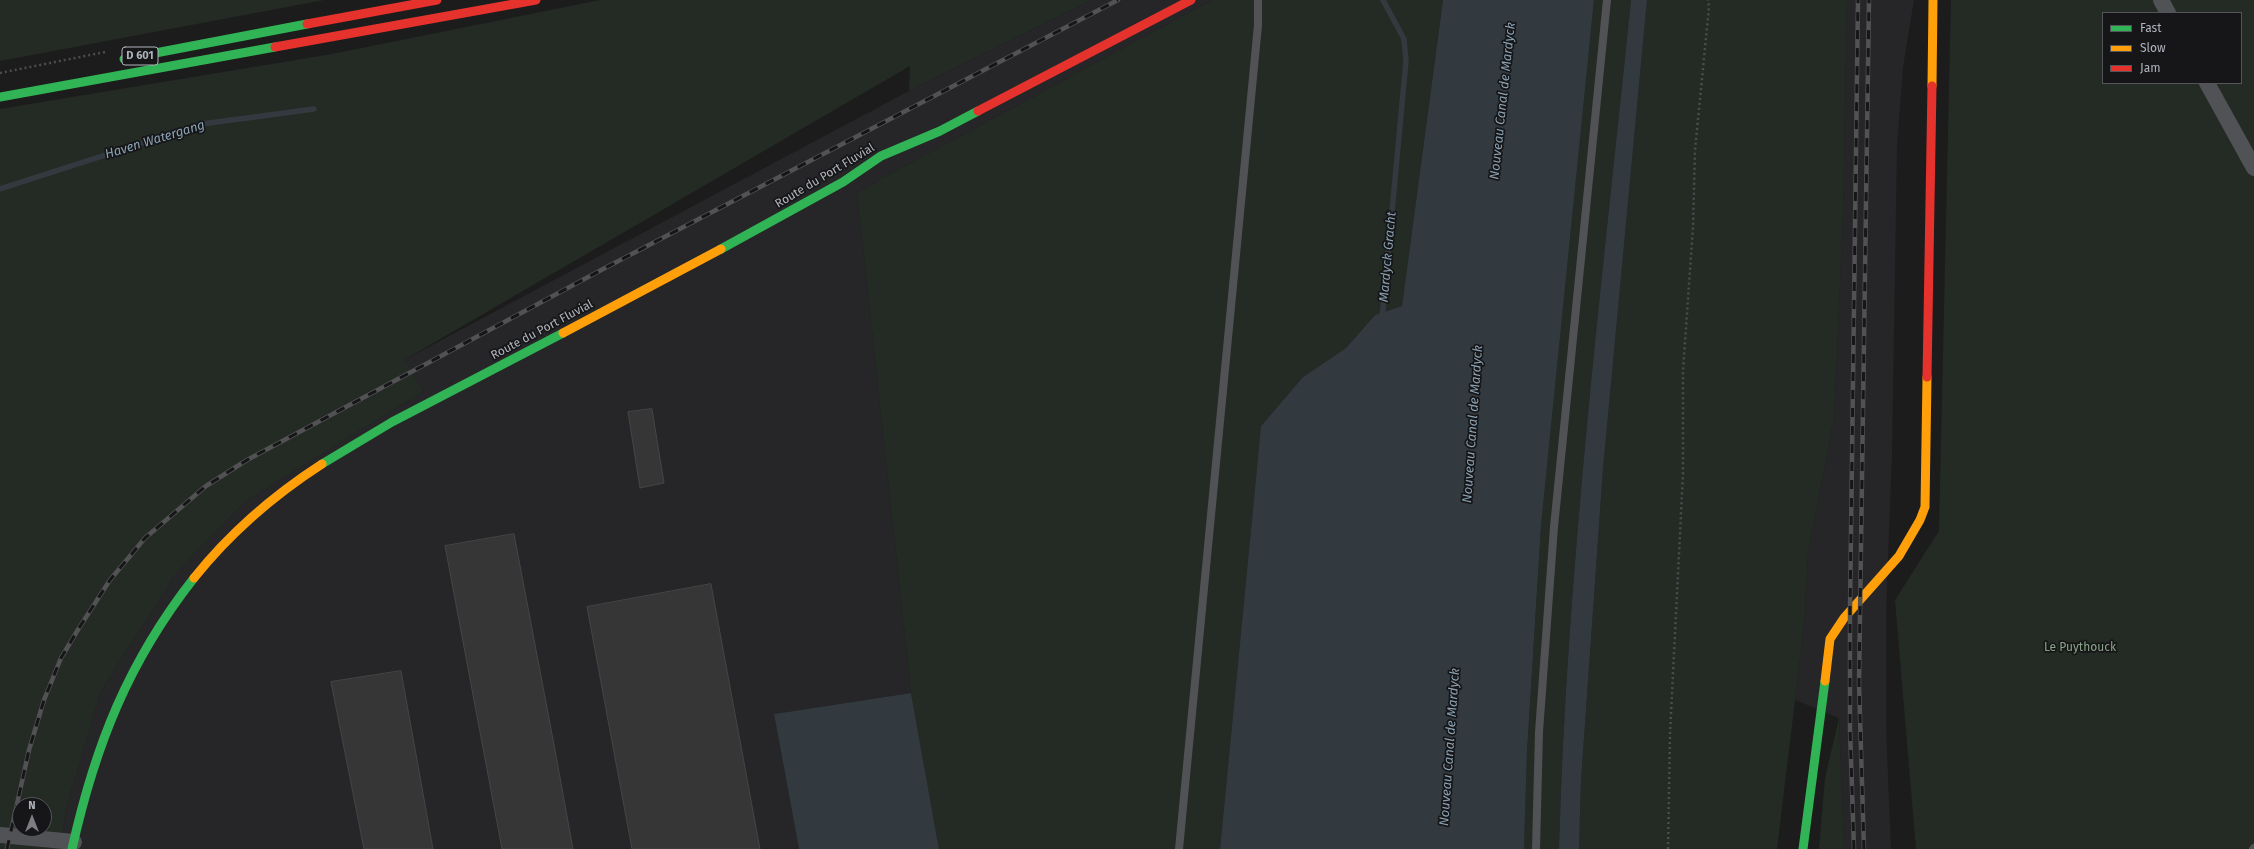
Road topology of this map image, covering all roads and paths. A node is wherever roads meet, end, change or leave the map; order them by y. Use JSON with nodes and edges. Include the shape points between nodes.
{"nodes":[{"id":1,"x":437,"y":0,"type":"edge"},
{"id":2,"x":536,"y":0,"type":"edge"},
{"id":3,"x":1191,"y":0,"type":"edge"},
{"id":4,"x":1258,"y":0,"type":"edge"},
{"id":5,"x":1607,"y":0,"type":"edge"},
{"id":6,"x":1708,"y":0,"type":"edge"},
{"id":7,"x":1933,"y":0,"type":"edge"},
{"id":8,"x":2161,"y":0,"type":"edge"},
{"id":9,"x":2167,"y":12,"type":"edge"},
{"id":10,"x":115,"y":61,"type":"dead end"},
{"id":11,"x":2208,"y":84,"type":"edge"},
{"id":12,"x":0,"y":98,"type":"edge"},
{"id":13,"x":2254,"y":168,"type":"edge"},
{"id":14,"x":0,"y":835,"type":"edge"},
{"id":15,"x":73,"y":846,"type":"edge"},
{"id":16,"x":1179,"y":849,"type":"edge"},
{"id":17,"x":1536,"y":849,"type":"edge"},
{"id":18,"x":1668,"y":849,"type":"edge"},
{"id":19,"x":1803,"y":849,"type":"edge"}],
"edges":[{"from":1,"to":10,"type":"street","number":"D 601"},
{"from":2,"to":12,"type":"street","number":"D 601"},
{"from":3,"to":15,"type":"street","name":"Route du Port Fluvial","via":[[940,132],[881,156],[789,213],[404,416],[284,490],[249,519],[214,554],[182,592],[146,644],[103,733],[80,811]]},
{"from":4,"to":16,"type":"lane"},
{"from":5,"to":17,"type":"lane","via":[[1554,527],[1539,732]]},
{"from":6,"to":18,"type":"path","via":[[1695,150],[1693,227],[1682,371],[1683,474],[1670,734]]},
{"from":7,"to":19,"type":"street","via":[[1925,507],[1916,532],[1908,544],[1840,622],[1830,640]]},
{"from":8,"to":9,"type":"street"},
{"from":11,"to":13,"type":"street"},
{"from":14,"to":15,"type":"street"}]}
